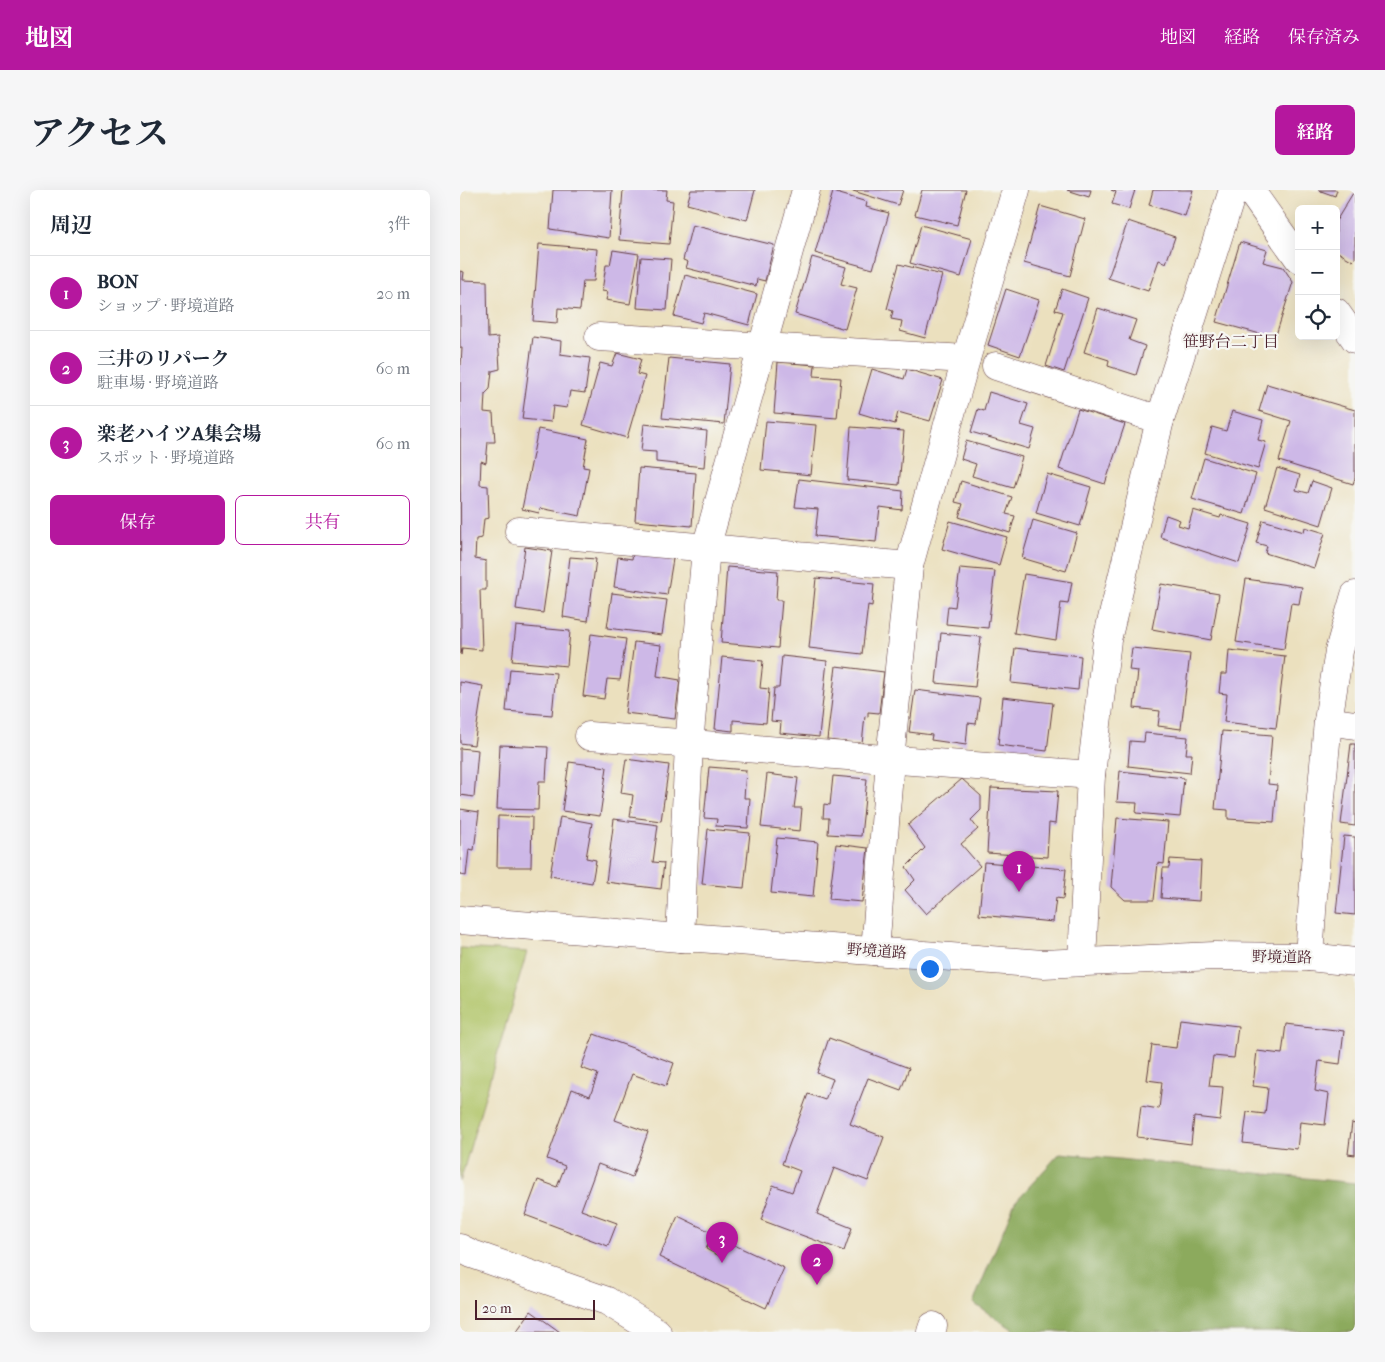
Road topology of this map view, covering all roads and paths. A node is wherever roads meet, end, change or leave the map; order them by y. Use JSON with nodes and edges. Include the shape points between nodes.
{"nodes":[{"id":1,"x":806,"y":190,"type":"edge"},
{"id":2,"x":1016,"y":190,"type":"edge"},
{"id":3,"x":1233,"y":190,"type":"edge"},
{"id":4,"x":1250,"y":190,"type":"edge"},
{"id":5,"x":1295,"y":253,"type":"edge"},
{"id":6,"x":1340,"y":318,"type":"edge"},
{"id":7,"x":599,"y":337,"type":"dead end"},
{"id":8,"x":1355,"y":339,"type":"edge"},
{"id":9,"x":761,"y":347,"type":"junction"},
{"id":10,"x":966,"y":360,"type":"junction"},
{"id":11,"x":996,"y":366,"type":"dead end"},
{"id":12,"x":1160,"y":420,"type":"junction"},
{"id":13,"x":519,"y":531,"type":"dead end"},
{"id":14,"x":706,"y":548,"type":"junction"},
{"id":15,"x":909,"y":566,"type":"junction"},
{"id":16,"x":1355,"y":595,"type":"edge"},
{"id":17,"x":1328,"y":721,"type":"junction"},
{"id":18,"x":1355,"y":725,"type":"edge"},
{"id":19,"x":589,"y":736,"type":"dead end"},
{"id":20,"x":690,"y":745,"type":"junction"},
{"id":21,"x":890,"y":760,"type":"junction"},
{"id":22,"x":1091,"y":775,"type":"junction"},
{"id":23,"x":460,"y":920,"type":"edge"},
{"id":24,"x":680,"y":938,"type":"junction"},
{"id":25,"x":876,"y":951,"type":"junction"},
{"id":26,"x":1309,"y":957,"type":"junction"},
{"id":27,"x":1082,"y":961,"type":"junction"},
{"id":28,"x":1355,"y":962,"type":"edge"},
{"id":29,"x":460,"y":1248,"type":"edge"},
{"id":30,"x":657,"y":1332,"type":"edge"}],
"edges":[{"from":1,"to":9,"type":"street"},
{"from":2,"to":10,"type":"street"},
{"from":3,"to":12,"type":"street"},
{"from":4,"to":5,"type":"street"},
{"from":6,"to":8,"type":"street"},
{"from":7,"to":9,"type":"street"},
{"from":9,"to":10,"type":"street"},
{"from":9,"to":14,"type":"street"},
{"from":10,"to":15,"type":"street"},
{"from":11,"to":12,"type":"street"},
{"from":12,"to":22,"type":"street","via":[[1107,640]]},
{"from":13,"to":14,"type":"street"},
{"from":14,"to":15,"type":"street"},
{"from":14,"to":20,"type":"street"},
{"from":15,"to":21,"type":"street"},
{"from":16,"to":17,"type":"street","via":[[1339,651]]},
{"from":17,"to":18,"type":"street"},
{"from":17,"to":26,"type":"street"},
{"from":19,"to":20,"type":"street"},
{"from":20,"to":21,"type":"street"},
{"from":20,"to":24,"type":"street"},
{"from":21,"to":22,"type":"street"},
{"from":21,"to":25,"type":"street"},
{"from":22,"to":27,"type":"street"},
{"from":23,"to":24,"type":"street","name":"野境道路"},
{"from":24,"to":25,"type":"street","name":"野境道路"},
{"from":25,"to":27,"type":"street","name":"野境道路","via":[[1043,964]]},
{"from":26,"to":27,"type":"street","name":"野境道路","via":[[1214,956]]},
{"from":26,"to":28,"type":"street","name":"野境道路"},
{"from":29,"to":30,"type":"street","via":[[607,1301]]}]}
